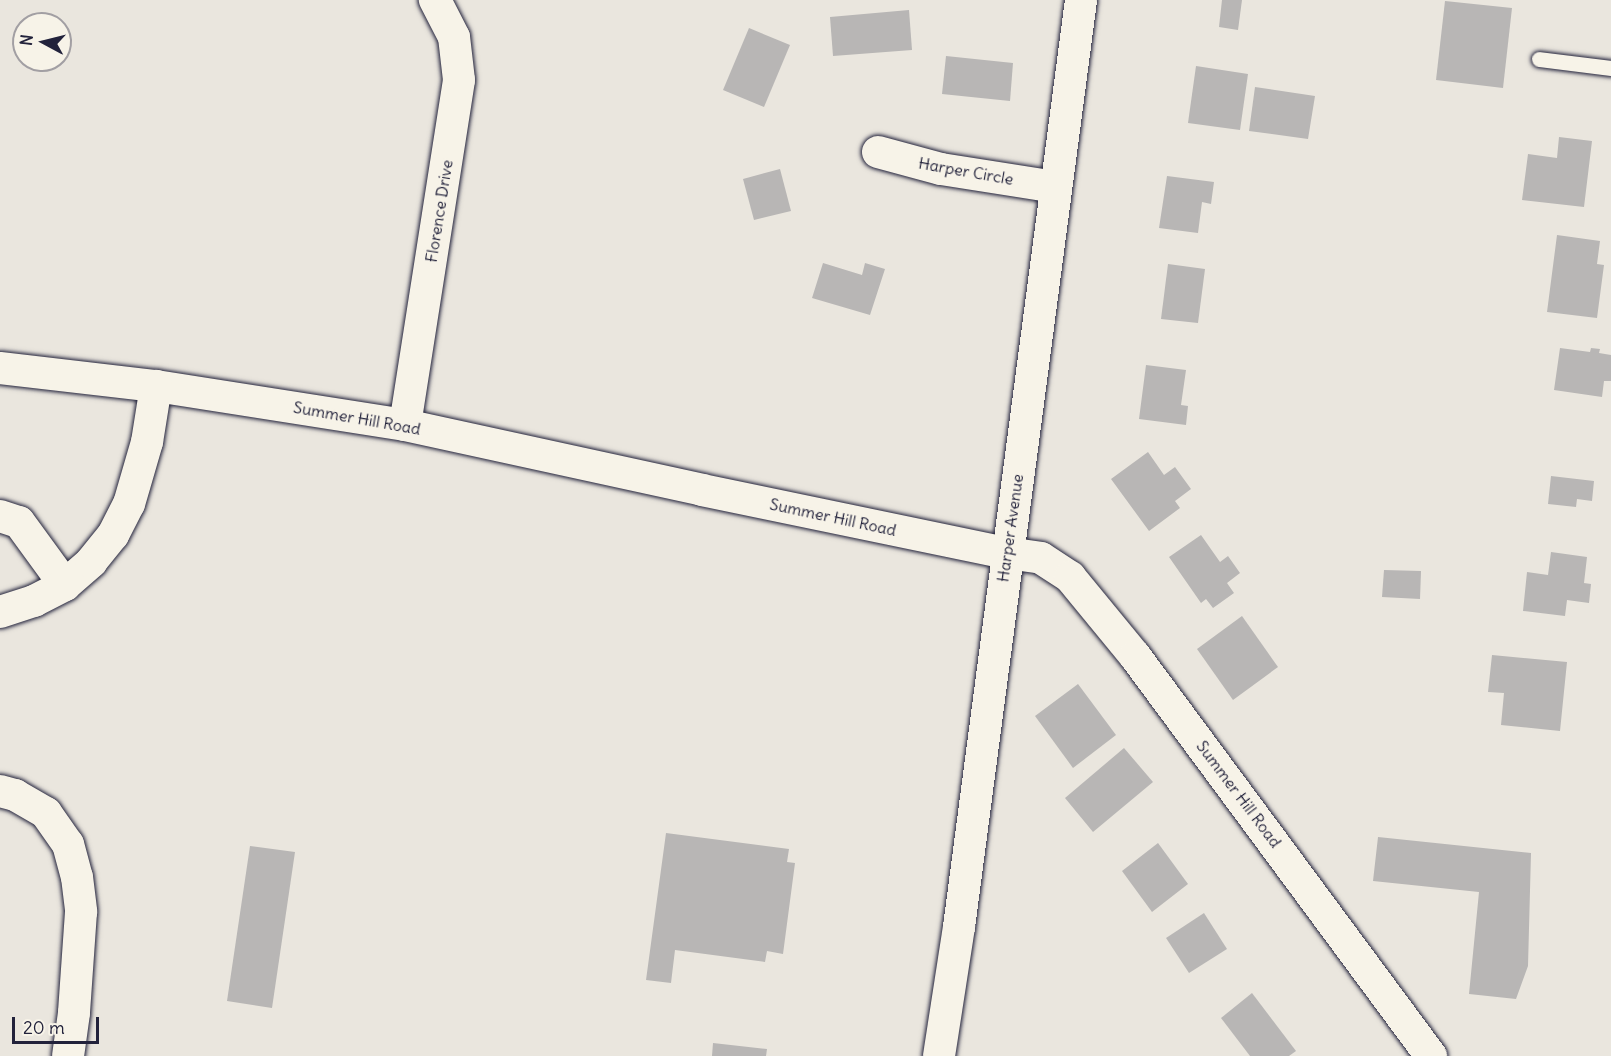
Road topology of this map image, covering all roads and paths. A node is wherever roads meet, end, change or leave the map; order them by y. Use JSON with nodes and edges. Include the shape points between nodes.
{"nodes":[{"id":1,"x":435,"y":0,"type":"edge"},
{"id":2,"x":1081,"y":0,"type":"edge"},
{"id":3,"x":1539,"y":59,"type":"dead end"},
{"id":4,"x":1611,"y":68,"type":"edge"},
{"id":5,"x":878,"y":152,"type":"dead end"},
{"id":6,"x":1056,"y":187,"type":"junction"},
{"id":7,"x":0,"y":368,"type":"edge"},
{"id":8,"x":156,"y":386,"type":"junction"},
{"id":9,"x":405,"y":425,"type":"junction"},
{"id":10,"x":0,"y":516,"type":"edge"},
{"id":11,"x":1007,"y":553,"type":"junction"},
{"id":12,"x":65,"y":585,"type":"junction"},
{"id":13,"x":0,"y":612,"type":"edge"},
{"id":14,"x":0,"y":791,"type":"edge"},
{"id":15,"x":68,"y":1056,"type":"edge"},
{"id":16,"x":939,"y":1056,"type":"edge"},
{"id":17,"x":1431,"y":1056,"type":"edge"}],
"edges":[{"from":1,"to":9,"type":"street","name":"Florence Drive","via":[[454,37],[459,80]]},
{"from":2,"to":6,"type":"street","name":"Harper Avenue"},
{"from":3,"to":4,"type":"lane"},
{"from":5,"to":6,"type":"street","name":"Harper Circle","via":[[941,169]]},
{"from":6,"to":11,"type":"street","name":"Harper Avenue"},
{"from":7,"to":8,"type":"street","name":"Summer Hill Road"},
{"from":8,"to":9,"type":"street","name":"Summer Hill Road"},
{"from":8,"to":12,"type":"street","via":[[147,442],[129,504],[113,534],[91,562]]},
{"from":9,"to":11,"type":"street","name":"Summer Hill Road"},
{"from":10,"to":12,"type":"street","via":[[19,522]]},
{"from":11,"to":16,"type":"street","name":"Harper Avenue"},
{"from":11,"to":17,"type":"street","name":"Summer Hill Road","via":[[1041,558],[1070,577],[1135,656]]},
{"from":12,"to":13,"type":"street"},
{"from":14,"to":15,"type":"street","via":[[45,813],[68,843],[77,877],[81,912]]}]}
